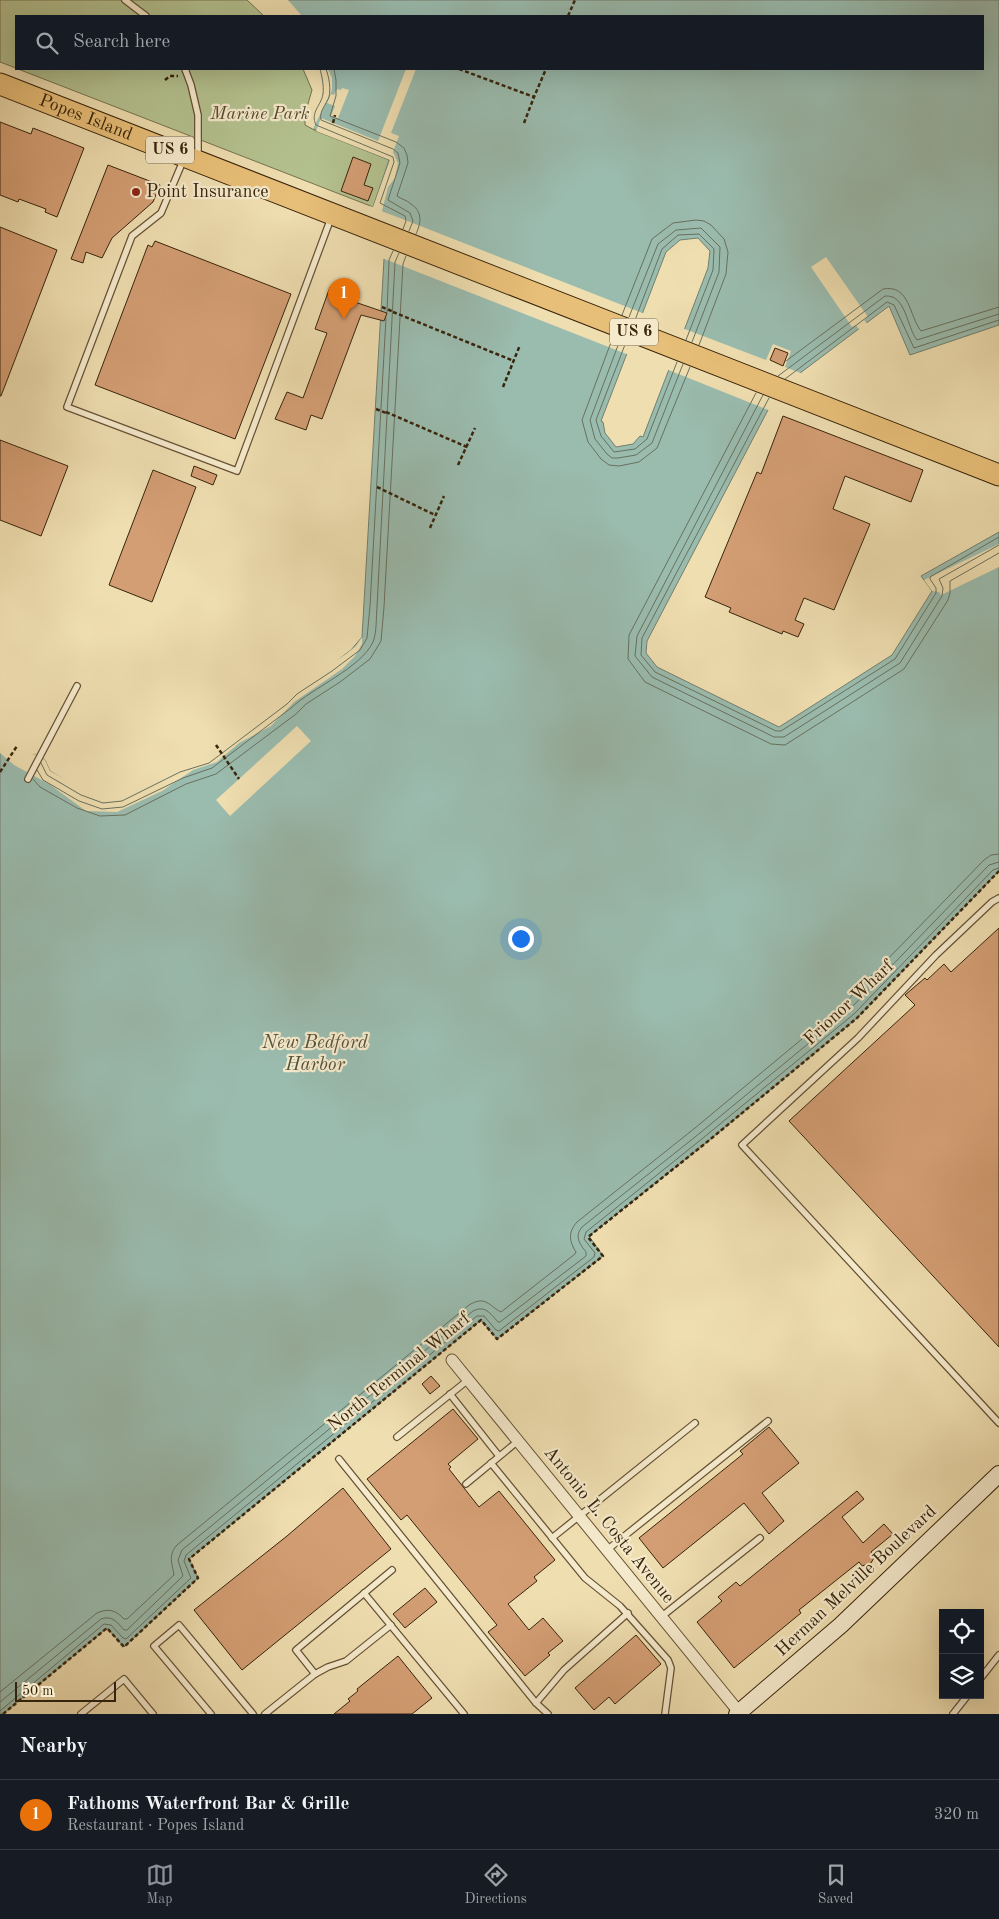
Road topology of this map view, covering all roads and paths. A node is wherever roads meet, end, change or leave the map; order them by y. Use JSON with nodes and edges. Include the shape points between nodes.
{"nodes":[{"id":1,"x":125,"y":0,"type":"edge"},
{"id":2,"x":575,"y":0,"type":"edge"},
{"id":3,"x":145,"y":15,"type":"edge"},
{"id":4,"x":568,"y":15,"type":"edge"},
{"id":5,"x":462,"y":70,"type":"edge"},
{"id":6,"x":546,"y":70,"type":"edge"},
{"id":7,"x":185,"y":71,"type":"edge"},
{"id":8,"x":164,"y":80,"type":"dead end"},
{"id":9,"x":0,"y":84,"type":"edge"},
{"id":10,"x":534,"y":98,"type":"junction"},
{"id":11,"x":336,"y":115,"type":"dead end"},
{"id":12,"x":333,"y":123,"type":"dead end"},
{"id":13,"x":524,"y":123,"type":"dead end"},
{"id":14,"x":192,"y":159,"type":"junction"},
{"id":15,"x":336,"y":216,"type":"junction"},
{"id":16,"x":382,"y":307,"type":"dead end"},
{"id":17,"x":520,"y":345,"type":"dead end"},
{"id":18,"x":514,"y":361,"type":"junction"},
{"id":19,"x":503,"y":387,"type":"dead end"},
{"id":20,"x":376,"y":409,"type":"dead end"},
{"id":21,"x":386,"y":412,"type":"dead end"},
{"id":22,"x":390,"y":414,"type":"junction"},
{"id":23,"x":475,"y":428,"type":"dead end"},
{"id":24,"x":466,"y":447,"type":"junction"},
{"id":25,"x":458,"y":465,"type":"dead end"},
{"id":26,"x":999,"y":475,"type":"edge"},
{"id":27,"x":372,"y":487,"type":"dead end"},
{"id":28,"x":377,"y":487,"type":"dead end"},
{"id":29,"x":388,"y":492,"type":"junction"},
{"id":30,"x":444,"y":496,"type":"dead end"},
{"id":31,"x":436,"y":514,"type":"junction"},
{"id":32,"x":430,"y":528,"type":"dead end"},
{"id":33,"x":77,"y":686,"type":"dead end"},
{"id":34,"x":17,"y":746,"type":"dead end"},
{"id":35,"x":216,"y":746,"type":"dead end"},
{"id":36,"x":0,"y":772,"type":"edge"},
{"id":37,"x":28,"y":779,"type":"dead end"},
{"id":38,"x":239,"y":779,"type":"dead end"},
{"id":39,"x":999,"y":871,"type":"edge"},
{"id":40,"x":999,"y":898,"type":"edge"},
{"id":41,"x":707,"y":1142,"type":"joint"},
{"id":42,"x":452,"y":1360,"type":"dead end"},
{"id":43,"x":468,"y":1380,"type":"junction"},
{"id":44,"x":450,"y":1394,"type":"junction"},
{"id":45,"x":768,"y":1421,"type":"dead end"},
{"id":46,"x":695,"y":1423,"type":"dead end"},
{"id":47,"x":999,"y":1423,"type":"edge"},
{"id":48,"x":397,"y":1437,"type":"dead end"},
{"id":49,"x":518,"y":1441,"type":"junction"},
{"id":50,"x":499,"y":1456,"type":"junction"},
{"id":51,"x":339,"y":1459,"type":"dead end"},
{"id":52,"x":492,"y":1463,"type":"junction"},
{"id":53,"x":999,"y":1474,"type":"edge"},
{"id":54,"x":466,"y":1484,"type":"dead end"},
{"id":55,"x":579,"y":1517,"type":"junction"},
{"id":56,"x":552,"y":1538,"type":"junction"},
{"id":57,"x":760,"y":1538,"type":"dead end"},
{"id":58,"x":607,"y":1550,"type":"junction"},
{"id":59,"x":392,"y":1570,"type":"dead end"},
{"id":60,"x":364,"y":1593,"type":"junction"},
{"id":61,"x":628,"y":1613,"type":"junction"},
{"id":62,"x":661,"y":1617,"type":"junction"},
{"id":63,"x":391,"y":1625,"type":"junction"},
{"id":64,"x":999,"y":1655,"type":"edge"},
{"id":65,"x":315,"y":1674,"type":"junction"},
{"id":66,"x":984,"y":1674,"type":"edge"},
{"id":67,"x":965,"y":1699,"type":"edge"},
{"id":68,"x":536,"y":1703,"type":"junction"},
{"id":69,"x":738,"y":1713,"type":"edge"},
{"id":70,"x":2,"y":1714,"type":"edge"},
{"id":71,"x":81,"y":1714,"type":"edge"},
{"id":72,"x":153,"y":1714,"type":"edge"},
{"id":73,"x":210,"y":1714,"type":"edge"},
{"id":74,"x":253,"y":1714,"type":"edge"},
{"id":75,"x":265,"y":1714,"type":"edge"},
{"id":76,"x":464,"y":1714,"type":"edge"},
{"id":77,"x":548,"y":1714,"type":"edge"},
{"id":78,"x":665,"y":1714,"type":"edge"},
{"id":79,"x":953,"y":1714,"type":"edge"}],
"edges":[{"from":1,"to":3,"type":"lane"},
{"from":2,"to":4,"type":"path"},
{"from":5,"to":10,"type":"path"},
{"from":6,"to":10,"type":"path"},
{"from":7,"to":8,"type":"path"},
{"from":7,"to":14,"type":"lane","via":[[198,115]]},
{"from":9,"to":14,"type":"highway","name":"Popes Island","number":"US 6"},
{"from":10,"to":13,"type":"path"},
{"from":11,"to":12,"type":"path"},
{"from":14,"to":15,"type":"highway","name":"Popes Island","number":"US 6"},
{"from":14,"to":15,"type":"lane","via":[[162,213],[132,236],[67,407],[237,471]]},
{"from":15,"to":26,"type":"highway","number":"US 6"},
{"from":16,"to":18,"type":"path"},
{"from":17,"to":18,"type":"path"},
{"from":18,"to":19,"type":"path"},
{"from":20,"to":22,"type":"path"},
{"from":21,"to":22,"type":"path"},
{"from":22,"to":24,"type":"path"},
{"from":23,"to":24,"type":"path"},
{"from":24,"to":25,"type":"path"},
{"from":27,"to":29,"type":"path"},
{"from":28,"to":29,"type":"path"},
{"from":29,"to":31,"type":"path"},
{"from":30,"to":31,"type":"path"},
{"from":31,"to":32,"type":"path"},
{"from":33,"to":37,"type":"lane"},
{"from":34,"to":36,"type":"path"},
{"from":35,"to":38,"type":"path"},
{"from":39,"to":41,"type":"path","name":"Frionor Wharf","via":[[857,1018]]},
{"from":40,"to":47,"type":"lane","via":[[936,955],[858,1038],[742,1146]]},
{"from":41,"to":70,"type":"path","name":"North Terminal Wharf","via":[[588,1237],[603,1256],[497,1339],[481,1320],[189,1559],[198,1578],[124,1647],[107,1628]]},
{"from":42,"to":43,"type":"street","name":"Antonio L. Costa Avenue"},
{"from":43,"to":44,"type":"lane"},
{"from":43,"to":49,"type":"street","name":"Antonio L. Costa Avenue"},
{"from":44,"to":48,"type":"lane"},
{"from":44,"to":50,"type":"lane"},
{"from":45,"to":58,"type":"lane"},
{"from":46,"to":55,"type":"lane"},
{"from":49,"to":50,"type":"lane"},
{"from":49,"to":55,"type":"street","name":"Antonio L. Costa Avenue"},
{"from":50,"to":52,"type":"lane"},
{"from":51,"to":68,"type":"lane"},
{"from":52,"to":54,"type":"lane"},
{"from":52,"to":56,"type":"lane"},
{"from":53,"to":69,"type":"street","name":"Herman Melville Boulevard","via":[[829,1636]]},
{"from":55,"to":56,"type":"lane"},
{"from":55,"to":58,"type":"street","name":"Antonio L. Costa Avenue"},
{"from":56,"to":61,"type":"lane","via":[[585,1578]]},
{"from":57,"to":62,"type":"lane"},
{"from":58,"to":62,"type":"street","name":"Antonio L. Costa Avenue"},
{"from":59,"to":60,"type":"lane"},
{"from":60,"to":63,"type":"lane"},
{"from":60,"to":65,"type":"lane","via":[[296,1650]]},
{"from":61,"to":68,"type":"lane","via":[[564,1670]]},
{"from":61,"to":78,"type":"lane","via":[[670,1663]]},
{"from":62,"to":69,"type":"street","name":"Antonio L. Costa Avenue"},
{"from":63,"to":65,"type":"lane","via":[[346,1661]]},
{"from":63,"to":76,"type":"lane"},
{"from":64,"to":66,"type":"lane"},
{"from":65,"to":75,"type":"lane"},
{"from":67,"to":79,"type":"lane"},
{"from":68,"to":77,"type":"lane"},
{"from":71,"to":72,"type":"lane","via":[[124,1679]]},
{"from":73,"to":74,"type":"lane","via":[[154,1646],[179,1625]]}]}
